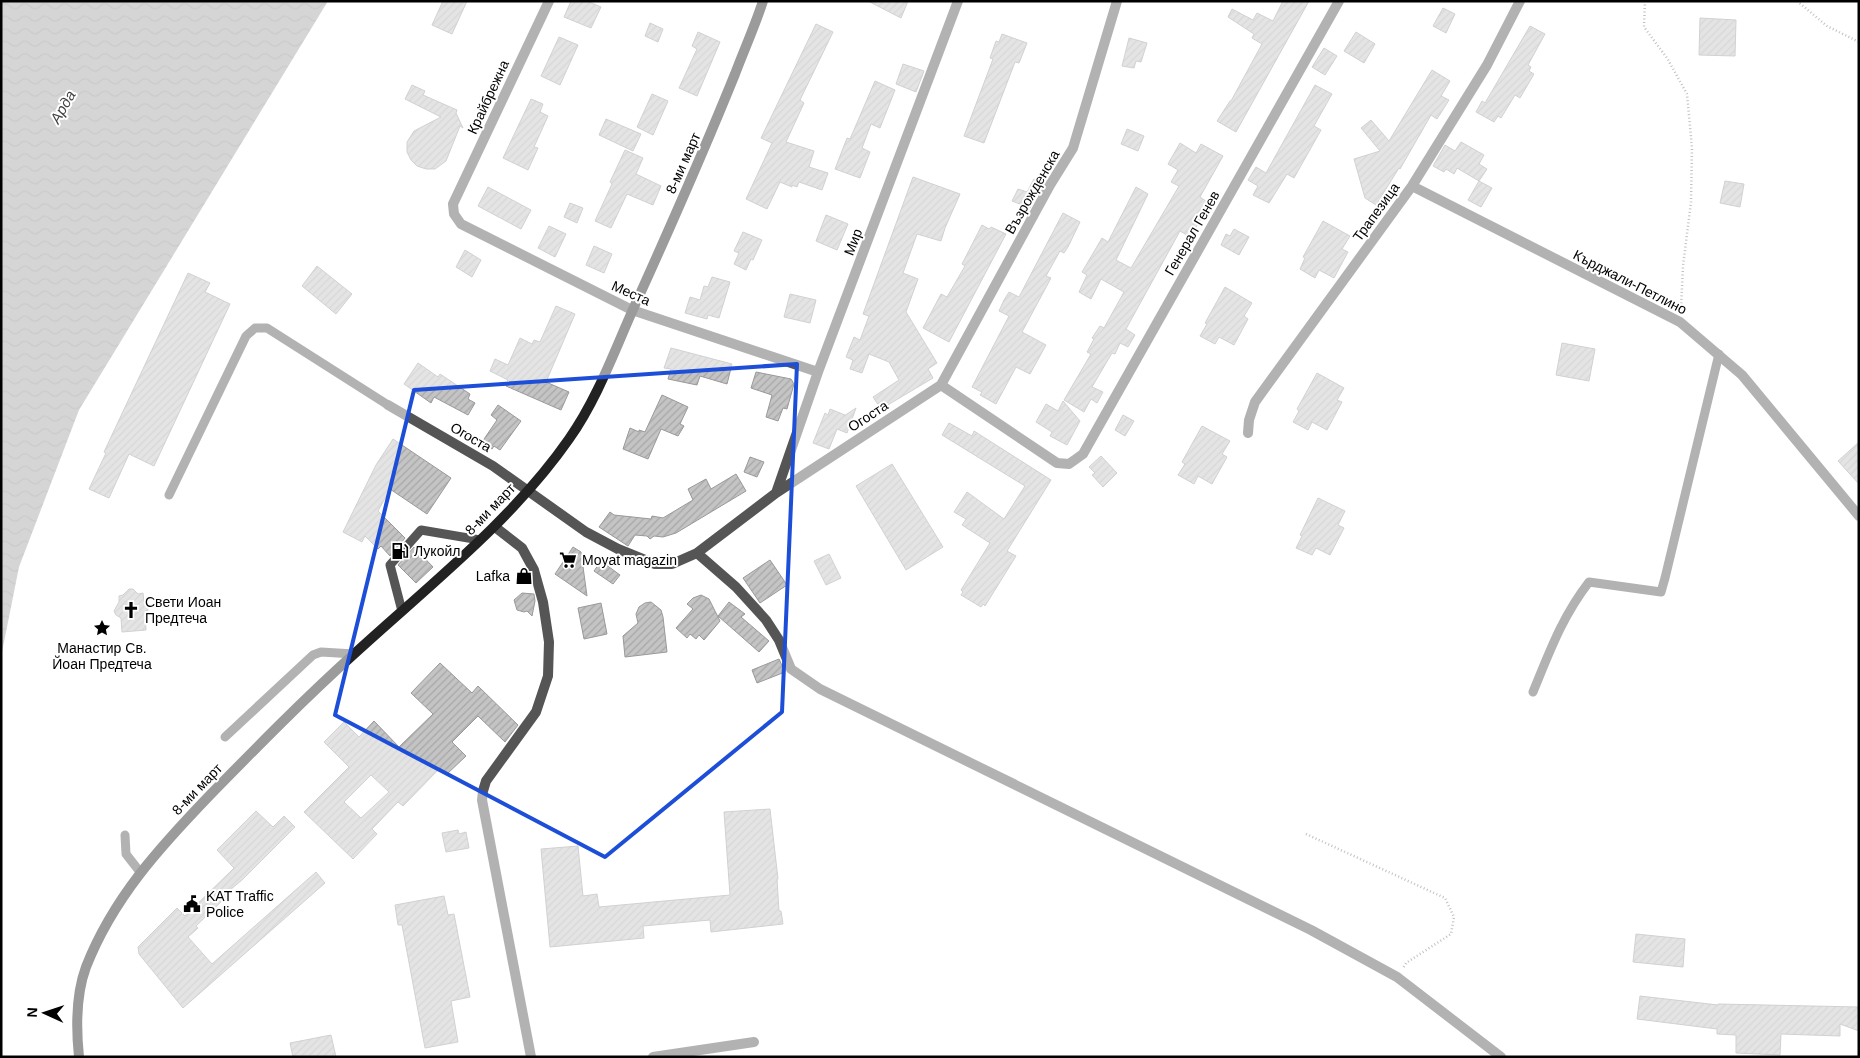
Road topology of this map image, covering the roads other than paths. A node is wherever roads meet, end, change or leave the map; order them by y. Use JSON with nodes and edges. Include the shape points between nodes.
{"nodes":[{"id":1,"x":549,"y":1,"type":"edge"},
{"id":2,"x":763,"y":1,"type":"edge"},
{"id":3,"x":958,"y":1,"type":"edge"},
{"id":4,"x":1116,"y":1,"type":"edge"},
{"id":5,"x":1340,"y":1,"type":"edge"},
{"id":6,"x":1520,"y":1,"type":"edge"},
{"id":7,"x":1412,"y":186,"type":"junction"},
{"id":8,"x":453,"y":204,"type":"joint"},
{"id":9,"x":632,"y":310,"type":"junction"},
{"id":10,"x":1719,"y":354,"type":"junction"},
{"id":11,"x":818,"y":372,"type":"junction"},
{"id":12,"x":941,"y":385,"type":"junction"},
{"id":13,"x":388,"y":405,"type":"joint"},
{"id":14,"x":1248,"y":433,"type":"dead end"},
{"id":15,"x":527,"y":490,"type":"junction"},
{"id":16,"x":776,"y":493,"type":"junction"},
{"id":17,"x":169,"y":495,"type":"dead end"},
{"id":18,"x":1859,"y":516,"type":"edge"},
{"id":19,"x":495,"y":526,"type":"junction"},
{"id":20,"x":480,"y":540,"type":"junction"},
{"id":21,"x":697,"y":553,"type":"junction"},
{"id":22,"x":402,"y":611,"type":"junction"},
{"id":23,"x":354,"y":654,"type":"junction"},
{"id":24,"x":1533,"y":692,"type":"dead end"},
{"id":25,"x":225,"y":737,"type":"dead end"},
{"id":26,"x":125,"y":835,"type":"dead end"},
{"id":27,"x":140,"y":872,"type":"junction"},
{"id":28,"x":754,"y":1042,"type":"dead end"},
{"id":29,"x":79,"y":1057,"type":"edge"},
{"id":30,"x":531,"y":1057,"type":"edge"},
{"id":31,"x":653,"y":1057,"type":"edge"},
{"id":32,"x":1501,"y":1057,"type":"edge"}],
"edges":[{"from":1,"to":8,"type":"street","name":"Крайбрежна"},
{"from":2,"to":9,"type":"main road","name":"8-ми март","via":[[706,144]]},
{"from":3,"to":11,"type":"street","name":"Мир"},
{"from":4,"to":12,"type":"street","name":"Възрожденска","via":[[1073,148]]},
{"from":5,"to":12,"type":"street","name":"Генерал Генев","via":[[1082,454],[1069,464],[1057,463]]},
{"from":6,"to":7,"type":"street","name":"Трапезица","via":[[1487,65]]},
{"from":7,"to":10,"type":"street","name":"Кърджали-Петлино","via":[[1680,322]]},
{"from":7,"to":14,"type":"street","name":"Трапезица","via":[[1255,402]]},
{"from":8,"to":9,"type":"street","name":"Места","via":[[454,214],[461,224]]},
{"from":9,"to":11,"type":"street","name":"Места"},
{"from":9,"to":15,"type":"main road","name":"8-ми март","via":[[599,389],[571,437]]},
{"from":10,"to":18,"type":"street","name":"Кърджали-Петлино","via":[[1742,375]]},
{"from":10,"to":24,"type":"lane","via":[[1661,592],[1589,582],[1563,620]]},
{"from":11,"to":16,"type":"street","name":"Мир"},
{"from":12,"to":16,"type":"street","name":"Огоста"},
{"from":13,"to":15,"type":"street","name":"Огоста","via":[[493,466]]},
{"from":13,"to":17,"type":"lane","via":[[267,328],[255,328],[246,336]]},
{"from":15,"to":19,"type":"main road","name":"8-ми март"},
{"from":15,"to":21,"type":"street","name":"Огоста","via":[[586,532],[640,559],[655,564],[672,564]]},
{"from":16,"to":21,"type":"street","name":"Огоста"},
{"from":19,"to":20,"type":"main road","name":"8-ми март"},
{"from":19,"to":30,"type":"street","via":[[522,548],[534,570],[549,642],[548,676],[536,712],[486,781],[482,800]]},
{"from":20,"to":22,"type":"main road","name":"8-ми март"},
{"from":20,"to":22,"type":"lane","via":[[421,530],[390,565]]},
{"from":21,"to":32,"type":"street","via":[[736,587],[766,620],[791,669],[820,689],[1311,930],[1397,977]]},
{"from":22,"to":23,"type":"main road","name":"8-ми март"},
{"from":23,"to":25,"type":"lane","via":[[321,652],[313,655]]},
{"from":23,"to":27,"type":"main road","name":"8-ми март","via":[[264,740]]},
{"from":26,"to":27,"type":"lane","via":[[126,854]]},
{"from":27,"to":29,"type":"main road","name":"8-ми март","via":[[110,917],[85,970],[78,1008]]},
{"from":28,"to":31,"type":"street"}]}
